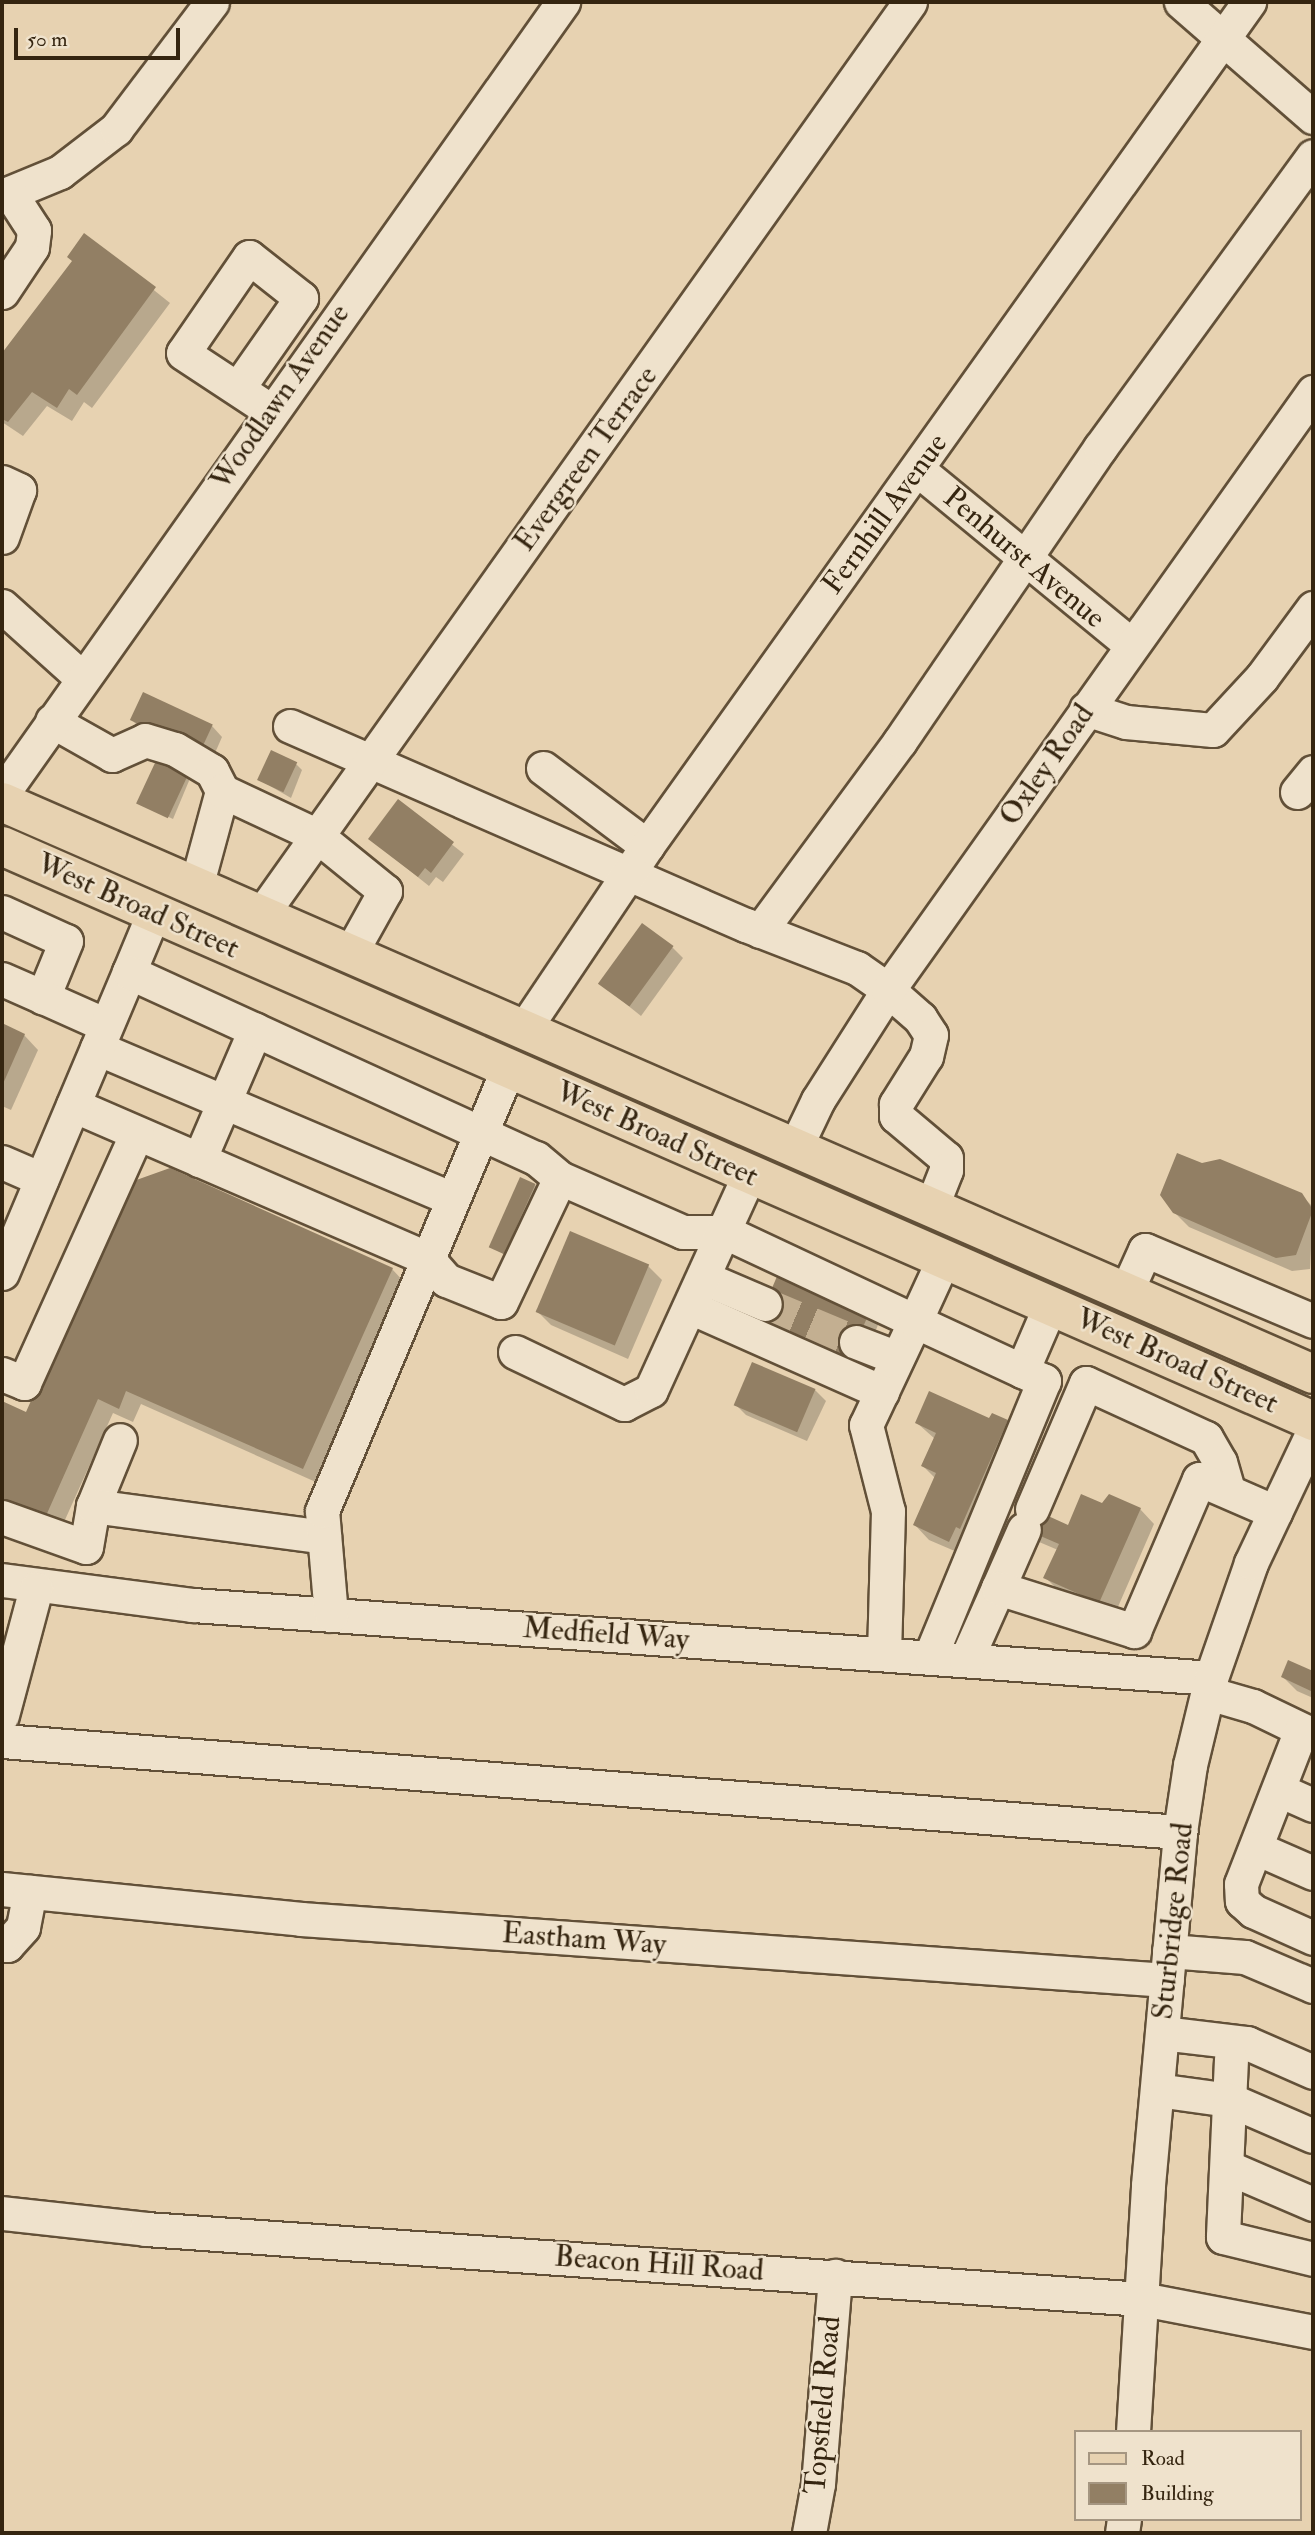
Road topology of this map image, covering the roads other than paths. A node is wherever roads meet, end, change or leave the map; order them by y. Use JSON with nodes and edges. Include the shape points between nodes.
{"nodes":[{"id":1,"x":212,"y":2,"type":"edge"},
{"id":2,"x":563,"y":2,"type":"edge"},
{"id":3,"x":910,"y":2,"type":"edge"},
{"id":4,"x":1181,"y":2,"type":"edge"},
{"id":5,"x":1249,"y":2,"type":"edge"},
{"id":6,"x":1224,"y":38,"type":"junction"},
{"id":7,"x":1313,"y":117,"type":"edge"},
{"id":8,"x":1313,"y":156,"type":"edge"},
{"id":9,"x":10,"y":207,"type":"edge"},
{"id":10,"x":2,"y":292,"type":"edge"},
{"id":11,"x":238,"y":388,"type":"dead end"},
{"id":12,"x":1313,"y":392,"type":"edge"},
{"id":13,"x":271,"y":411,"type":"junction"},
{"id":14,"x":917,"y":469,"type":"junction"},
{"id":15,"x":2,"y":482,"type":"edge"},
{"id":16,"x":2,"y":537,"type":"edge"},
{"id":17,"x":1025,"y":560,"type":"junction"},
{"id":18,"x":2,"y":606,"type":"edge"},
{"id":19,"x":1313,"y":608,"type":"edge"},
{"id":20,"x":1131,"y":645,"type":"junction"},
{"id":21,"x":82,"y":678,"type":"junction"},
{"id":22,"x":1086,"y":709,"type":"junction"},
{"id":23,"x":52,"y":721,"type":"junction"},
{"id":24,"x":290,"y":726,"type":"dead end"},
{"id":25,"x":370,"y":761,"type":"junction"},
{"id":26,"x":542,"y":768,"type":"dead end"},
{"id":27,"x":222,"y":791,"type":"junction"},
{"id":28,"x":2,"y":794,"type":"edge"},
{"id":29,"x":2,"y":802,"type":"edge"},
{"id":30,"x":316,"y":835,"type":"junction"},
{"id":31,"x":2,"y":846,"type":"edge"},
{"id":32,"x":638,"y":859,"type":"junction"},
{"id":33,"x":196,"y":887,"type":"junction"},
{"id":34,"x":2,"y":912,"type":"edge"},
{"id":35,"x":154,"y":912,"type":"junction"},
{"id":36,"x":261,"y":915,"type":"junction"},
{"id":37,"x":760,"y":931,"type":"junction"},
{"id":38,"x":209,"y":937,"type":"junction"},
{"id":39,"x":350,"y":954,"type":"junction"},
{"id":40,"x":129,"y":972,"type":"junction"},
{"id":41,"x":2,"y":979,"type":"edge"},
{"id":42,"x":888,"y":990,"type":"junction"},
{"id":43,"x":43,"y":997,"type":"junction"},
{"id":44,"x":524,"y":1029,"type":"junction"},
{"id":45,"x":255,"y":1030,"type":"junction"},
{"id":46,"x":102,"y":1037,"type":"junction"},
{"id":47,"x":508,"y":1069,"type":"junction"},
{"id":48,"x":224,"y":1102,"type":"junction"},
{"id":49,"x":73,"y":1105,"type":"junction"},
{"id":50,"x":480,"y":1132,"type":"junction"},
{"id":51,"x":137,"y":1133,"type":"junction"},
{"id":52,"x":795,"y":1148,"type":"junction"},
{"id":53,"x":199,"y":1160,"type":"junction"},
{"id":54,"x":2,"y":1162,"type":"edge"},
{"id":55,"x":749,"y":1175,"type":"junction"},
{"id":56,"x":560,"y":1178,"type":"junction"},
{"id":57,"x":41,"y":1179,"type":"junction"},
{"id":58,"x":452,"y":1199,"type":"junction"},
{"id":59,"x":931,"y":1208,"type":"junction"},
{"id":60,"x":725,"y":1233,"type":"junction"},
{"id":61,"x":427,"y":1258,"type":"junction"},
{"id":62,"x":943,"y":1260,"type":"junction"},
{"id":63,"x":1077,"y":1270,"type":"junction"},
{"id":64,"x":2,"y":1273,"type":"edge"},
{"id":65,"x":1126,"y":1292,"type":"junction"},
{"id":66,"x":697,"y":1293,"type":"junction"},
{"id":67,"x":765,"y":1304,"type":"tunnel mouth"},
{"id":68,"x":1050,"y":1306,"type":"junction"},
{"id":69,"x":915,"y":1321,"type":"junction"},
{"id":70,"x":1313,"y":1321,"type":"edge"},
{"id":71,"x":856,"y":1342,"type":"tunnel mouth"},
{"id":72,"x":515,"y":1352,"type":"dead end"},
{"id":73,"x":897,"y":1358,"type":"junction"},
{"id":74,"x":1022,"y":1371,"type":"junction"},
{"id":75,"x":2,"y":1374,"type":"edge"},
{"id":76,"x":1313,"y":1374,"type":"edge"},
{"id":77,"x":882,"y":1392,"type":"junction"},
{"id":78,"x":1313,"y":1421,"type":"edge"},
{"id":79,"x":1313,"y":1432,"type":"edge"},
{"id":80,"x":120,"y":1440,"type":"dead end"},
{"id":81,"x":1227,"y":1490,"type":"junction"},
{"id":82,"x":93,"y":1506,"type":"junction"},
{"id":83,"x":1275,"y":1512,"type":"junction"},
{"id":84,"x":2,"y":1517,"type":"edge"},
{"id":85,"x":324,"y":1537,"type":"junction"},
{"id":86,"x":86,"y":1547,"type":"junction"},
{"id":87,"x":2,"y":1580,"type":"edge"},
{"id":88,"x":36,"y":1588,"type":"junction"},
{"id":89,"x":998,"y":1588,"type":"junction"},
{"id":90,"x":82,"y":1593,"type":"junction"},
{"id":91,"x":331,"y":1615,"type":"junction"},
{"id":92,"x":1110,"y":1623,"type":"junction"},
{"id":93,"x":884,"y":1654,"type":"junction"},
{"id":94,"x":930,"y":1657,"type":"junction"},
{"id":95,"x":966,"y":1660,"type":"junction"},
{"id":96,"x":1113,"y":1671,"type":"junction"},
{"id":97,"x":1210,"y":1686,"type":"junction"},
{"id":98,"x":2,"y":1715,"type":"edge"},
{"id":99,"x":1307,"y":1732,"type":"edge"},
{"id":100,"x":2,"y":1741,"type":"edge"},
{"id":101,"x":1279,"y":1790,"type":"junction"},
{"id":102,"x":1313,"y":1805,"type":"edge"},
{"id":103,"x":1180,"y":1832,"type":"junction"},
{"id":104,"x":1256,"y":1848,"type":"junction"},
{"id":105,"x":1313,"y":1873,"type":"edge"},
{"id":106,"x":16,"y":1891,"type":"edge"},
{"id":107,"x":1313,"y":1938,"type":"edge"},
{"id":108,"x":2,"y":1945,"type":"edge"},
{"id":109,"x":1168,"y":1965,"type":"junction"},
{"id":110,"x":1313,"y":1986,"type":"edge"},
{"id":111,"x":1162,"y":2033,"type":"junction"},
{"id":112,"x":1231,"y":2059,"type":"dead end"},
{"id":113,"x":1313,"y":2072,"type":"edge"},
{"id":114,"x":1157,"y":2090,"type":"junction"},
{"id":115,"x":1230,"y":2100,"type":"junction"},
{"id":116,"x":1313,"y":2136,"type":"edge"},
{"id":117,"x":1227,"y":2167,"type":"junction"},
{"id":118,"x":1313,"y":2204,"type":"edge"},
{"id":119,"x":2,"y":2213,"type":"edge"},
{"id":120,"x":1313,"y":2259,"type":"edge"},
{"id":121,"x":835,"y":2276,"type":"junction"},
{"id":122,"x":1142,"y":2299,"type":"junction"},
{"id":123,"x":1313,"y":2332,"type":"edge"},
{"id":124,"x":1133,"y":2430,"type":"edge"},
{"id":125,"x":809,"y":2533,"type":"edge"}],
"edges":[{"from":1,"to":9,"type":"street","via":[[116,129]]},
{"from":2,"to":13,"type":"street","name":"Woodlawn Avenue"},
{"from":3,"to":25,"type":"street","name":"Evergreen Terrace"},
{"from":4,"to":6,"type":"street"},
{"from":5,"to":6,"type":"street","name":"Fernhill Avenue"},
{"from":6,"to":7,"type":"street"},
{"from":6,"to":14,"type":"street","name":"Fernhill Avenue"},
{"from":8,"to":17,"type":"street","via":[[1100,448]]},
{"from":9,"to":10,"type":"street","via":[[34,230],[32,247]]},
{"from":11,"to":13,"type":"street"},
{"from":12,"to":20,"type":"street","name":"Oxley Road"},
{"from":13,"to":21,"type":"street","name":"Woodlawn Avenue"},
{"from":14,"to":17,"type":"street","name":"Penhurst Avenue"},
{"from":14,"to":32,"type":"street","name":"Fernhill Avenue"},
{"from":15,"to":16,"type":"street","via":[[19,490]]},
{"from":17,"to":20,"type":"street","name":"Penhurst Avenue"},
{"from":17,"to":37,"type":"street"},
{"from":18,"to":21,"type":"street"},
{"from":19,"to":22,"type":"street","via":[[1262,677],[1213,730],[1126,722]]},
{"from":20,"to":22,"type":"street","name":"Oxley Road"},
{"from":21,"to":23,"type":"street","name":"Woodlawn Avenue"},
{"from":22,"to":42,"type":"street","name":"Oxley Road"},
{"from":23,"to":27,"type":"street","via":[[112,755],[145,740],[175,749],[201,761]]},
{"from":23,"to":28,"type":"street","name":"Woodlawn Avenue"},
{"from":24,"to":25,"type":"street"},
{"from":25,"to":30,"type":"street","name":"Evergreen Terrace"},
{"from":25,"to":32,"type":"street"},
{"from":26,"to":32,"type":"street"},
{"from":27,"to":30,"type":"street"},
{"from":27,"to":33,"type":"street"},
{"from":29,"to":33,"type":"main road","name":"West Broad Street"},
{"from":30,"to":36,"type":"street","name":"Evergreen Terrace"},
{"from":30,"to":39,"type":"street","via":[[385,891]]},
{"from":31,"to":35,"type":"main road","name":"West Broad Street"},
{"from":32,"to":37,"type":"street"},
{"from":32,"to":44,"type":"street","name":"Fernhill Avenue"},
{"from":33,"to":36,"type":"main road","name":"West Broad Street"},
{"from":34,"to":43,"type":"street","via":[[66,941]]},
{"from":35,"to":38,"type":"main road","name":"West Broad Street"},
{"from":35,"to":40,"type":"street"},
{"from":36,"to":39,"type":"main road","name":"West Broad Street"},
{"from":37,"to":42,"type":"street","via":[[857,968]]},
{"from":38,"to":44,"type":"main road","via":[[251,935],[461,1025],[493,1034]]},
{"from":38,"to":47,"type":"main road","name":"West Broad Street"},
{"from":39,"to":44,"type":"main road","name":"West Broad Street"},
{"from":40,"to":45,"type":"street"},
{"from":40,"to":46,"type":"street"},
{"from":41,"to":43,"type":"street"},
{"from":42,"to":52,"type":"street","name":"Oxley Road","via":[[818,1100]]},
{"from":42,"to":59,"type":"street","via":[[920,1018],[931,1035],[926,1056],[897,1104],[896,1116],[946,1158]]},
{"from":43,"to":46,"type":"street"},
{"from":44,"to":52,"type":"main road","name":"West Broad Street"},
{"from":45,"to":48,"type":"street"},
{"from":45,"to":50,"type":"street"},
{"from":46,"to":48,"type":"street"},
{"from":46,"to":49,"type":"street"},
{"from":47,"to":50,"type":"street"},
{"from":47,"to":55,"type":"main road","name":"West Broad Street"},
{"from":48,"to":53,"type":"street"},
{"from":48,"to":58,"type":"street"},
{"from":49,"to":51,"type":"street"},
{"from":49,"to":57,"type":"street"},
{"from":50,"to":56,"type":"street","via":[[536,1158]]},
{"from":50,"to":58,"type":"street"},
{"from":51,"to":53,"type":"street"},
{"from":51,"to":75,"type":"street","via":[[24,1383]]},
{"from":52,"to":59,"type":"main road","name":"West Broad Street"},
{"from":53,"to":61,"type":"street"},
{"from":54,"to":57,"type":"street"},
{"from":55,"to":60,"type":"street"},
{"from":55,"to":62,"type":"main road","name":"West Broad Street"},
{"from":55,"to":63,"type":"main road","via":[[763,1167],[779,1168],[862,1202],[926,1221],[1024,1264]]},
{"from":56,"to":60,"type":"street","via":[[683,1232]]},
{"from":56,"to":61,"type":"street","via":[[501,1302],[446,1280]]},
{"from":57,"to":64,"type":"street"},
{"from":58,"to":61,"type":"street"},
{"from":59,"to":63,"type":"main road","name":"West Broad Street"},
{"from":60,"to":66,"type":"street"},
{"from":60,"to":69,"type":"street"},
{"from":61,"to":85,"type":"street","via":[[322,1511]]},
{"from":62,"to":68,"type":"main road","name":"West Broad Street"},
{"from":62,"to":69,"type":"street"},
{"from":63,"to":65,"type":"main road","name":"West Broad Street"},
{"from":65,"to":70,"type":"street","via":[[1145,1250]]},
{"from":65,"to":76,"type":"main road","name":"West Broad Street"},
{"from":66,"to":67,"type":"street"},
{"from":66,"to":72,"type":"street","via":[[651,1390],[624,1404]]},
{"from":66,"to":77,"type":"street"},
{"from":68,"to":74,"type":"street"},
{"from":68,"to":78,"type":"main road","name":"West Broad Street"},
{"from":69,"to":73,"type":"street"},
{"from":69,"to":74,"type":"street"},
{"from":71,"to":73,"type":"street"},
{"from":73,"to":77,"type":"street"},
{"from":74,"to":94,"type":"street","via":[[1044,1381]]},
{"from":77,"to":93,"type":"street","via":[[866,1425],[888,1511]]},
{"from":79,"to":83,"type":"street","name":"Sturbridge Road"},
{"from":80,"to":82,"type":"street"},
{"from":81,"to":83,"type":"street"},
{"from":81,"to":89,"type":"street","via":[[1220,1462],[1206,1438],[1086,1383]]},
{"from":81,"to":92,"type":"street","via":[[1199,1479],[1134,1631]]},
{"from":82,"to":85,"type":"street"},
{"from":82,"to":86,"type":"street"},
{"from":83,"to":97,"type":"street","name":"Sturbridge Road","via":[[1251,1563]]},
{"from":84,"to":86,"type":"street"},
{"from":85,"to":91,"type":"street"},
{"from":86,"to":90,"type":"street"},
{"from":87,"to":88,"type":"street","name":"Medfield Way"},
{"from":88,"to":90,"type":"street","name":"Medfield Way"},
{"from":88,"to":98,"type":"street"},
{"from":89,"to":92,"type":"street"},
{"from":89,"to":95,"type":"street"},
{"from":90,"to":91,"type":"street","name":"Medfield Way"},
{"from":91,"to":93,"type":"street","name":"Medfield Way"},
{"from":92,"to":96,"type":"street"},
{"from":93,"to":94,"type":"street","name":"Medfield Way"},
{"from":94,"to":95,"type":"street","name":"Medfield Way"},
{"from":95,"to":96,"type":"street","name":"Medfield Way"},
{"from":96,"to":97,"type":"street","name":"Medfield Way"},
{"from":97,"to":99,"type":"street","name":"Medfield Way"},
{"from":97,"to":103,"type":"street","name":"Sturbridge Road"},
{"from":99,"to":101,"type":"street"},
{"from":100,"to":103,"type":"street"},
{"from":101,"to":102,"type":"street"},
{"from":101,"to":104,"type":"street"},
{"from":103,"to":109,"type":"street","name":"Sturbridge Road"},
{"from":104,"to":105,"type":"street"},
{"from":104,"to":107,"type":"street","via":[[1241,1884],[1242,1901],[1253,1911]]},
{"from":106,"to":108,"type":"street","via":[[23,1927]]},
{"from":106,"to":109,"type":"street","name":"Eastham Way","via":[[301,1919]]},
{"from":109,"to":110,"type":"street","name":"Eastham Way","via":[[1245,1957]]},
{"from":109,"to":111,"type":"street","name":"Sturbridge Road"},
{"from":111,"to":113,"type":"street","via":[[1247,2043]]},
{"from":111,"to":114,"type":"street","name":"Sturbridge Road"},
{"from":112,"to":115,"type":"street"},
{"from":114,"to":115,"type":"street"},
{"from":114,"to":122,"type":"street","name":"Sturbridge Road"},
{"from":115,"to":116,"type":"street"},
{"from":115,"to":117,"type":"street"},
{"from":117,"to":118,"type":"street"},
{"from":117,"to":120,"type":"street","via":[[1223,2238]]},
{"from":119,"to":121,"type":"street","name":"Beacon Hill Road","via":[[160,2230]]},
{"from":121,"to":122,"type":"street","name":"Beacon Hill Road"},
{"from":121,"to":125,"type":"street","name":"Topsfield Road","via":[[818,2484]]},
{"from":122,"to":123,"type":"street","name":"Beacon Hill Road"},
{"from":122,"to":124,"type":"street","name":"Sturbridge Road"}]}
